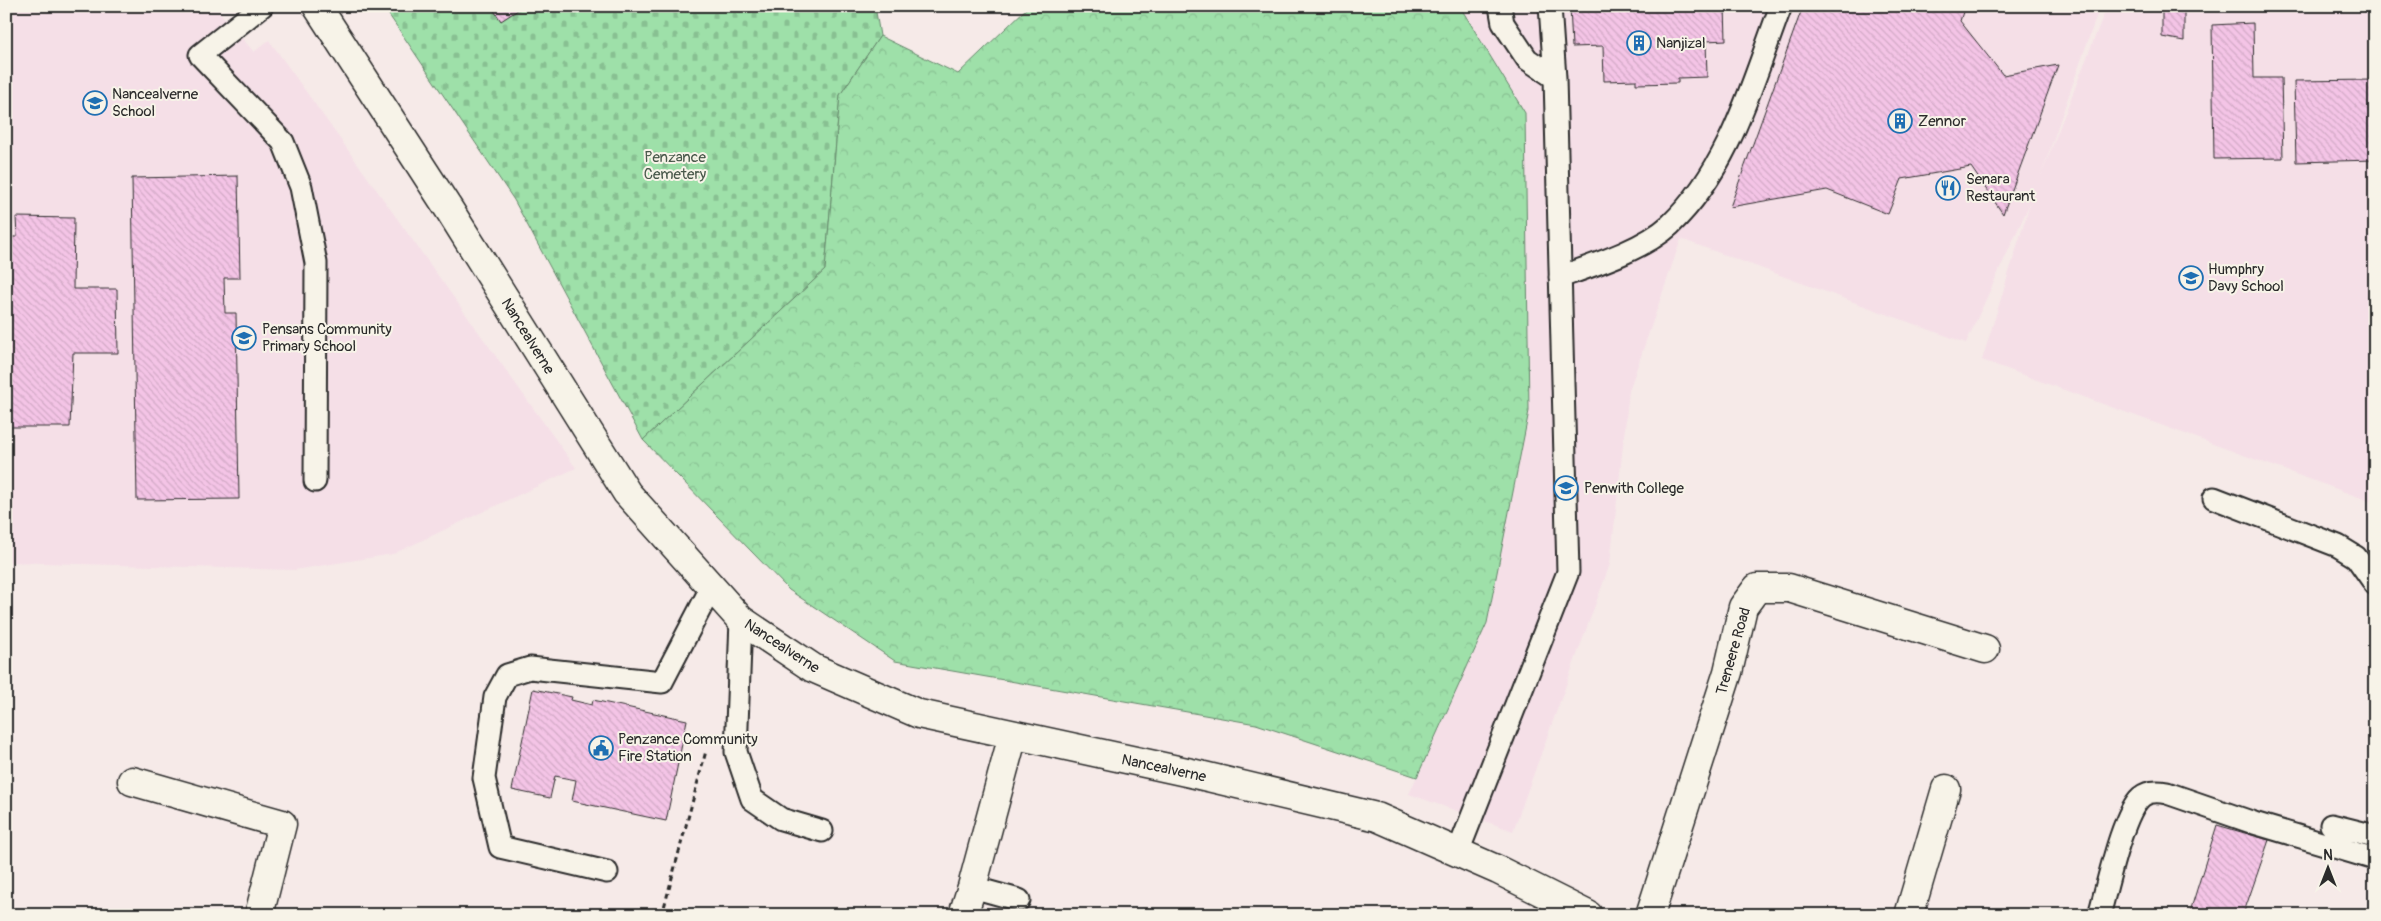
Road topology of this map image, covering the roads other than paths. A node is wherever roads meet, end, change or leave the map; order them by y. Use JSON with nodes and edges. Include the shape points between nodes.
{"nodes":[{"id":1,"x":262,"y":6,"type":"edge"},
{"id":2,"x":317,"y":6,"type":"edge"},
{"id":3,"x":1500,"y":6,"type":"edge"},
{"id":4,"x":1550,"y":6,"type":"edge"},
{"id":5,"x":1781,"y":6,"type":"edge"},
{"id":6,"x":1555,"y":78,"type":"junction"},
{"id":7,"x":1560,"y":277,"type":"junction"},
{"id":8,"x":315,"y":481,"type":"dead end"},
{"id":9,"x":2214,"y":498,"type":"dead end"},
{"id":10,"x":2375,"y":584,"type":"edge"},
{"id":11,"x":711,"y":588,"type":"junction"},
{"id":12,"x":741,"y":620,"type":"junction"},
{"id":13,"x":1985,"y":649,"type":"dead end"},
{"id":14,"x":1013,"y":735,"type":"junction"},
{"id":15,"x":132,"y":781,"type":"dead end"},
{"id":16,"x":1946,"y":789,"type":"dead end"},
{"id":17,"x":2331,"y":826,"type":"dead end"},
{"id":18,"x":822,"y":831,"type":"dead end"},
{"id":19,"x":2375,"y":836,"type":"edge"},
{"id":20,"x":1458,"y":852,"type":"junction"},
{"id":21,"x":2375,"y":859,"type":"edge"},
{"id":22,"x":607,"y":872,"type":"dead end"},
{"id":23,"x":972,"y":887,"type":"junction"},
{"id":24,"x":1019,"y":900,"type":"dead end"},
{"id":25,"x":258,"y":915,"type":"edge"},
{"id":26,"x":963,"y":915,"type":"edge"},
{"id":27,"x":1588,"y":915,"type":"edge"},
{"id":28,"x":1650,"y":915,"type":"edge"},
{"id":29,"x":1908,"y":915,"type":"edge"},
{"id":30,"x":2099,"y":915,"type":"edge"}],
"edges":[{"from":1,"to":8,"type":"lane","via":[[200,55],[283,142],[301,187],[316,263]]},
{"from":2,"to":11,"type":"street","name":"Nancealverne","via":[[627,493]]},
{"from":3,"to":6,"type":"lane","via":[[1503,23],[1527,59]]},
{"from":4,"to":6,"type":"lane"},
{"from":5,"to":7,"type":"lane","via":[[1723,157],[1695,197],[1669,226],[1629,251]]},
{"from":6,"to":7,"type":"lane"},
{"from":7,"to":20,"type":"lane","via":[[1568,572]]},
{"from":9,"to":10,"type":"lane","via":[[2338,546],[2356,557]]},
{"from":11,"to":12,"type":"street","name":"Nancealverne"},
{"from":11,"to":22,"type":"lane","via":[[662,682],[530,668],[507,675],[495,697],[484,778],[500,847]]},
{"from":12,"to":14,"type":"street","name":"Nancealverne","via":[[813,668],[919,714]]},
{"from":12,"to":18,"type":"lane","via":[[736,752],[752,799],[780,819]]},
{"from":13,"to":28,"type":"street","name":"Treneere Road","via":[[1790,588],[1757,588],[1743,607],[1728,672]]},
{"from":14,"to":20,"type":"street","name":"Nancealverne","via":[[1377,817]]},
{"from":14,"to":23,"type":"street"},
{"from":15,"to":25,"type":"street","via":[[282,824]]},
{"from":16,"to":29,"type":"street"},
{"from":17,"to":19,"type":"lane"},
{"from":20,"to":27,"type":"street","name":"Nancealverne"},
{"from":21,"to":30,"type":"lane","via":[[2166,793],[2151,792],[2142,796],[2130,811]]},
{"from":23,"to":24,"type":"lane"},
{"from":23,"to":26,"type":"street"}]}
